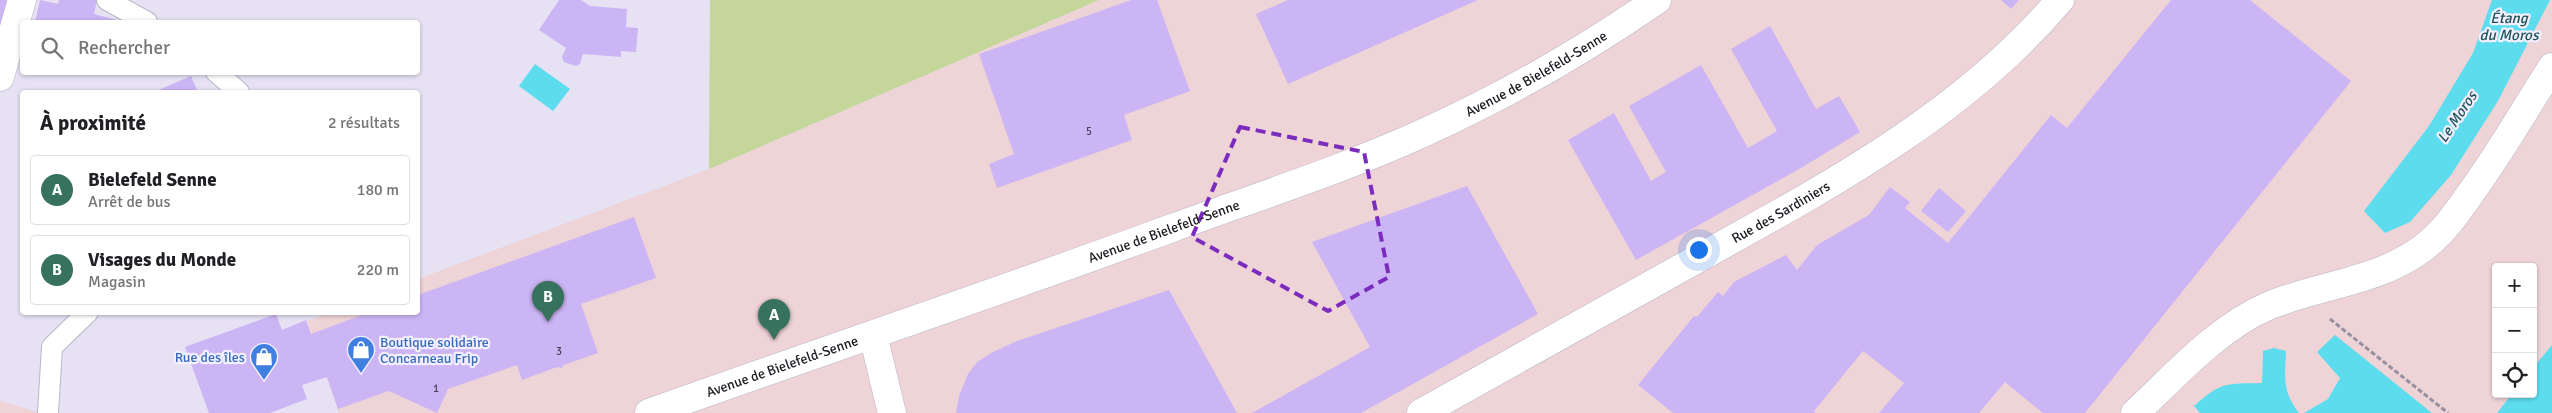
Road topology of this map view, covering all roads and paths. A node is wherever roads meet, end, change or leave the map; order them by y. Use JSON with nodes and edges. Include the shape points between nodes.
{"nodes":[{"id":1,"x":22,"y":0,"type":"edge"},
{"id":2,"x":107,"y":0,"type":"edge"},
{"id":3,"x":1657,"y":0,"type":"edge"},
{"id":4,"x":2060,"y":0,"type":"edge"},
{"id":5,"x":143,"y":20,"type":"edge"},
{"id":6,"x":2552,"y":66,"type":"edge"},
{"id":7,"x":219,"y":75,"type":"edge"},
{"id":8,"x":0,"y":77,"type":"edge"},
{"id":9,"x":237,"y":90,"type":"edge"},
{"id":10,"x":85,"y":315,"type":"edge"},
{"id":11,"x":2332,"y":321,"type":"dead end"},
{"id":12,"x":874,"y":335,"type":"junction"},
{"id":13,"x":48,"y":413,"type":"edge"},
{"id":14,"x":649,"y":413,"type":"edge"},
{"id":15,"x":892,"y":413,"type":"edge"},
{"id":16,"x":1421,"y":413,"type":"edge"},
{"id":17,"x":2136,"y":413,"type":"edge"},
{"id":18,"x":2448,"y":413,"type":"edge"}],
"edges":[{"from":1,"to":8,"type":"street"},
{"from":2,"to":5,"type":"lane"},
{"from":3,"to":12,"type":"street","name":"Avenue de Bielefeld-Senne","via":[[1617,28],[1524,83],[1422,134]]},
{"from":4,"to":16,"type":"street","name":"Rue des Sardiniers","via":[[2032,33],[1993,69],[1893,145],[1777,214]]},
{"from":6,"to":17,"type":"street","via":[[2491,165],[2433,240],[2383,270],[2293,297],[2240,322],[2189,363]]},
{"from":7,"to":9,"type":"lane"},
{"from":10,"to":13,"type":"lane","via":[[52,347]]},
{"from":11,"to":18,"type":"path"},
{"from":12,"to":14,"type":"street","name":"Avenue de Bielefeld-Senne"},
{"from":12,"to":15,"type":"street"}]}
